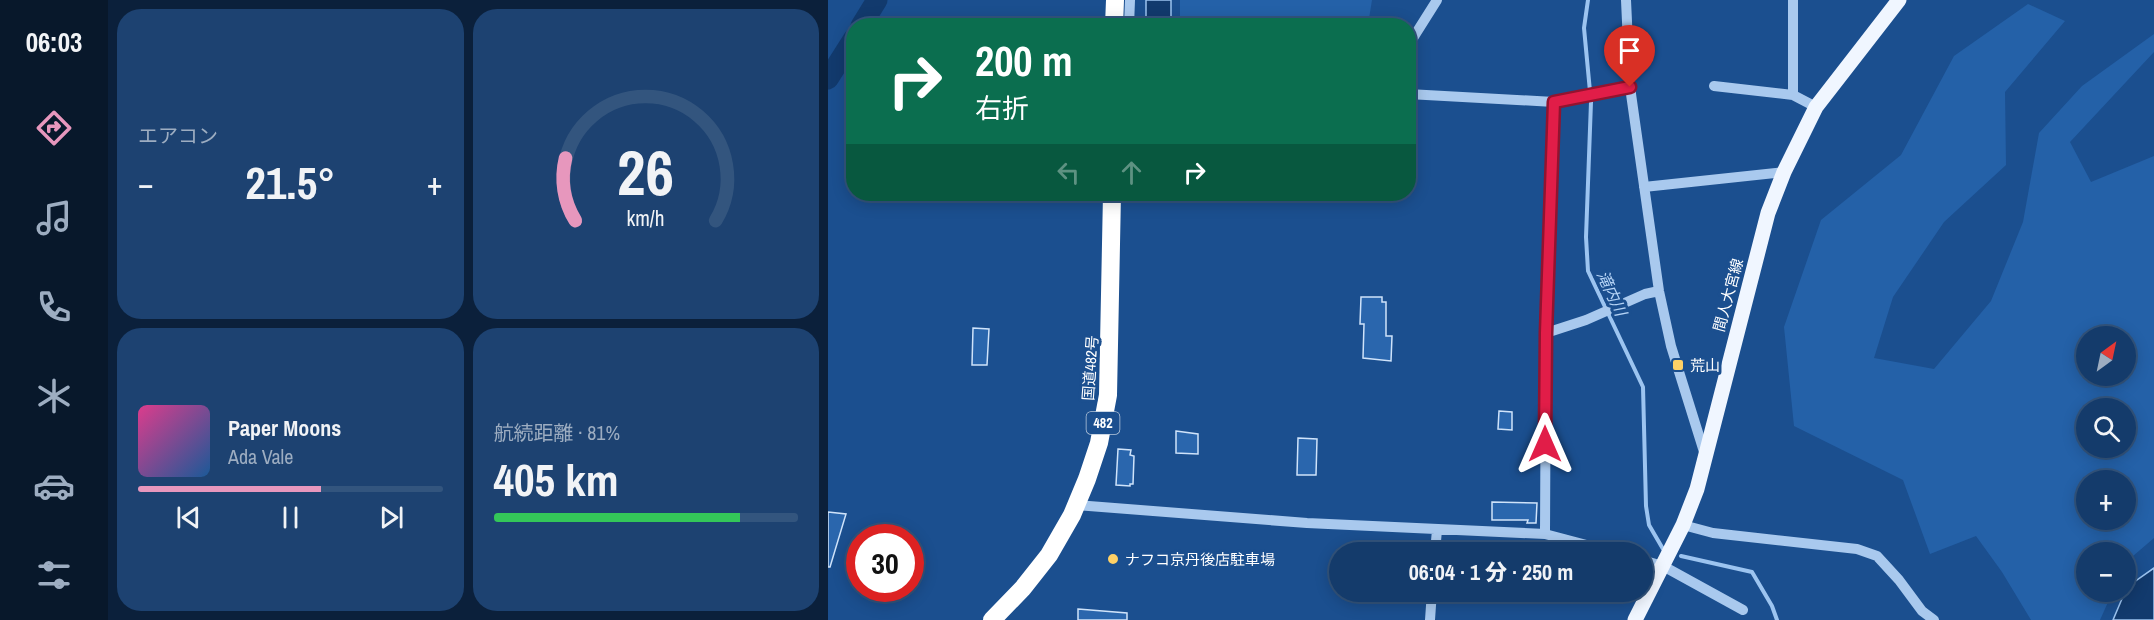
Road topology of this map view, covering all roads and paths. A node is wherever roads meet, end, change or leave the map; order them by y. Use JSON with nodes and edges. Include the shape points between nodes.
{"nodes":[{"id":1,"x":1115,"y":0,"type":"edge"},
{"id":2,"x":1130,"y":0,"type":"edge"},
{"id":3,"x":1437,"y":0,"type":"edge"},
{"id":4,"x":1626,"y":0,"type":"edge"},
{"id":5,"x":1793,"y":0,"type":"edge"},
{"id":6,"x":1899,"y":0,"type":"edge"},
{"id":7,"x":1114,"y":18,"type":"edge"},
{"id":8,"x":1129,"y":18,"type":"edge"},
{"id":9,"x":1416,"y":33,"type":"edge"},
{"id":10,"x":1714,"y":86,"type":"dead end"},
{"id":11,"x":1630,"y":87,"type":"junction"},
{"id":12,"x":1416,"y":94,"type":"edge"},
{"id":13,"x":1792,"y":95,"type":"junction"},
{"id":14,"x":1554,"y":102,"type":"junction"},
{"id":15,"x":1816,"y":107,"type":"junction"},
{"id":16,"x":1784,"y":172,"type":"junction"},
{"id":17,"x":1644,"y":188,"type":"junction"},
{"id":18,"x":1112,"y":201,"type":"edge"},
{"id":19,"x":1659,"y":291,"type":"junction"},
{"id":20,"x":1546,"y":333,"type":"junction"},
{"id":21,"x":1705,"y":455,"type":"junction"},
{"id":22,"x":1076,"y":505,"type":"junction"},
{"id":23,"x":1683,"y":525,"type":"junction"},
{"id":24,"x":1437,"y":530,"type":"junction"},
{"id":25,"x":1545,"y":534,"type":"junction"},
{"id":26,"x":1436,"y":542,"type":"edge"},
{"id":27,"x":1575,"y":542,"type":"edge"},
{"id":28,"x":1653,"y":563,"type":"edge"},
{"id":29,"x":1663,"y":566,"type":"junction"},
{"id":30,"x":1431,"y":602,"type":"edge"},
{"id":31,"x":1743,"y":610,"type":"dead end"},
{"id":32,"x":992,"y":620,"type":"edge"},
{"id":33,"x":1430,"y":620,"type":"edge"},
{"id":34,"x":1635,"y":620,"type":"edge"},
{"id":35,"x":1934,"y":620,"type":"edge"}],
"edges":[{"from":1,"to":7,"type":"highway"},
{"from":2,"to":8,"type":"street"},
{"from":3,"to":9,"type":"street"},
{"from":4,"to":11,"type":"street"},
{"from":5,"to":13,"type":"street"},
{"from":6,"to":15,"type":"main road","name":"間人大宮線"},
{"from":10,"to":13,"type":"street"},
{"from":11,"to":14,"type":"street"},
{"from":11,"to":17,"type":"street"},
{"from":12,"to":14,"type":"street"},
{"from":13,"to":15,"type":"street"},
{"from":14,"to":20,"type":"street"},
{"from":15,"to":16,"type":"main road","name":"間人大宮線"},
{"from":16,"to":17,"type":"street"},
{"from":16,"to":21,"type":"main road","name":"間人大宮線","via":[[1768,213]]},
{"from":17,"to":19,"type":"street"},
{"from":18,"to":22,"type":"highway","name":"国道482号","number":"482","via":[[1108,395],[1099,444]]},
{"from":19,"to":20,"type":"street"},
{"from":19,"to":21,"type":"street","via":[[1671,346]]},
{"from":20,"to":25,"type":"street"},
{"from":21,"to":23,"type":"main road","name":"間人大宮線"},
{"from":22,"to":24,"type":"street"},
{"from":22,"to":32,"type":"highway","name":"国道482号","number":"482","via":[[1049,555]]},
{"from":23,"to":29,"type":"main road","name":"間人大宮線"},
{"from":23,"to":35,"type":"street","via":[[1713,533],[1857,549],[1877,556]]},
{"from":24,"to":25,"type":"street"},
{"from":24,"to":26,"type":"street"},
{"from":25,"to":27,"type":"street"},
{"from":28,"to":29,"type":"street"},
{"from":29,"to":31,"type":"street"},
{"from":29,"to":34,"type":"main road","name":"間人大宮線"},
{"from":30,"to":33,"type":"street"}]}
